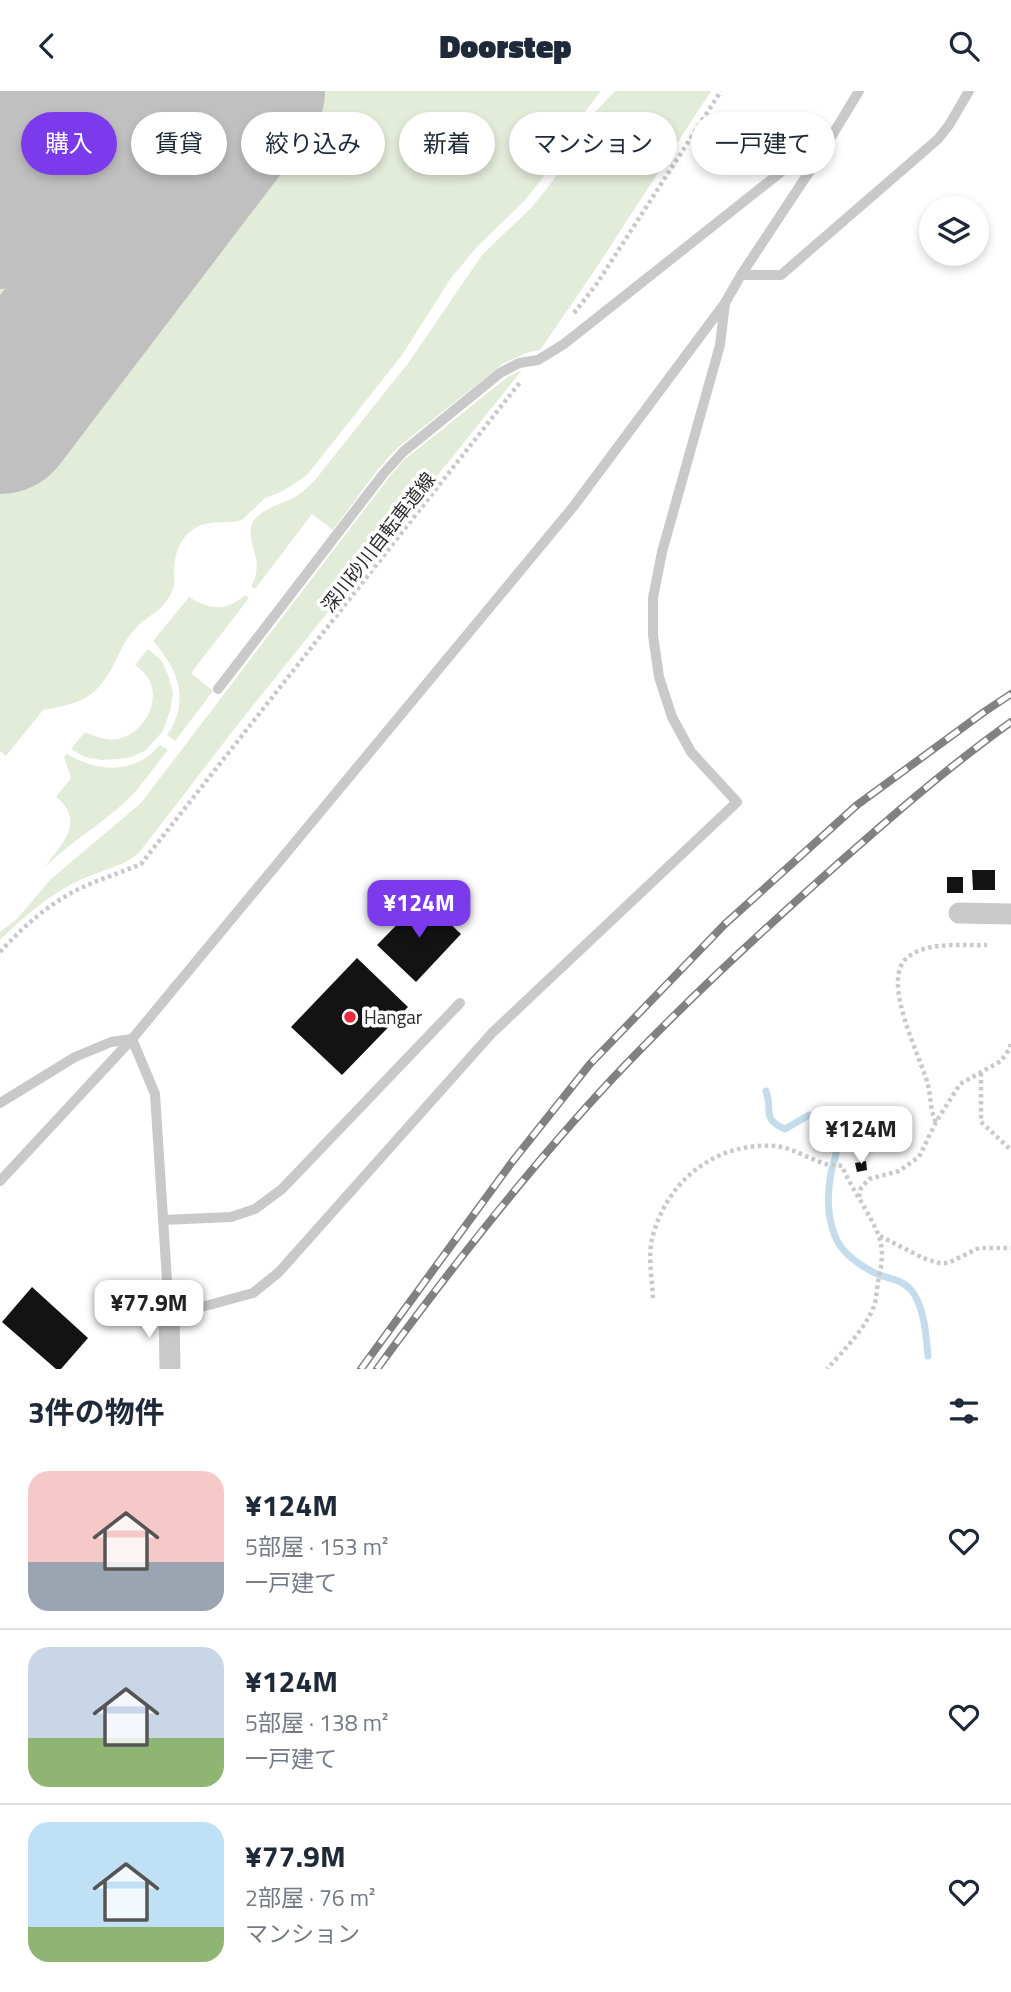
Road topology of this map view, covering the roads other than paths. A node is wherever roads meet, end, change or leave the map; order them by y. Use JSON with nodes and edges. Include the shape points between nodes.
{"nodes":[{"id":1,"x":859,"y":91,"type":"edge"},
{"id":2,"x":969,"y":91,"type":"edge"},
{"id":3,"x":835,"y":132,"type":"edge"},
{"id":4,"x":777,"y":175,"type":"edge"},
{"id":5,"x":808,"y":175,"type":"edge"},
{"id":6,"x":741,"y":275,"type":"junction"},
{"id":7,"x":725,"y":303,"type":"junction"},
{"id":8,"x":218,"y":689,"type":"dead end"},
{"id":9,"x":959,"y":913,"type":"dead end"},
{"id":10,"x":1011,"y":914,"type":"edge"},
{"id":11,"x":460,"y":1003,"type":"dead end"},
{"id":12,"x":132,"y":1039,"type":"junction"},
{"id":13,"x":0,"y":1103,"type":"edge"},
{"id":14,"x":0,"y":1181,"type":"edge"},
{"id":15,"x":163,"y":1220,"type":"junction"},
{"id":16,"x":169,"y":1311,"type":"junction"},
{"id":17,"x":170,"y":1369,"type":"edge"}],
"edges":[{"from":1,"to":3,"type":"lane"},
{"from":2,"to":6,"type":"lane","via":[[938,139],[781,275]]},
{"from":4,"to":8,"type":"lane","via":[[564,344],[538,360],[500,373],[403,452]]},
{"from":5,"to":6,"type":"lane"},
{"from":6,"to":7,"type":"lane"},
{"from":7,"to":12,"type":"lane","via":[[573,507]]},
{"from":7,"to":16,"type":"lane","via":[[720,345],[662,552],[653,598],[653,635],[659,677],[672,717],[691,752],[737,802],[492,1033],[279,1272],[253,1293]]},
{"from":9,"to":10,"type":"street"},
{"from":11,"to":15,"type":"lane","via":[[282,1189],[255,1209],[232,1217]]},
{"from":12,"to":13,"type":"lane","via":[[75,1057]]},
{"from":12,"to":14,"type":"lane"},
{"from":12,"to":15,"type":"lane","via":[[155,1094]]},
{"from":15,"to":16,"type":"lane"},
{"from":16,"to":17,"type":"street"}]}
